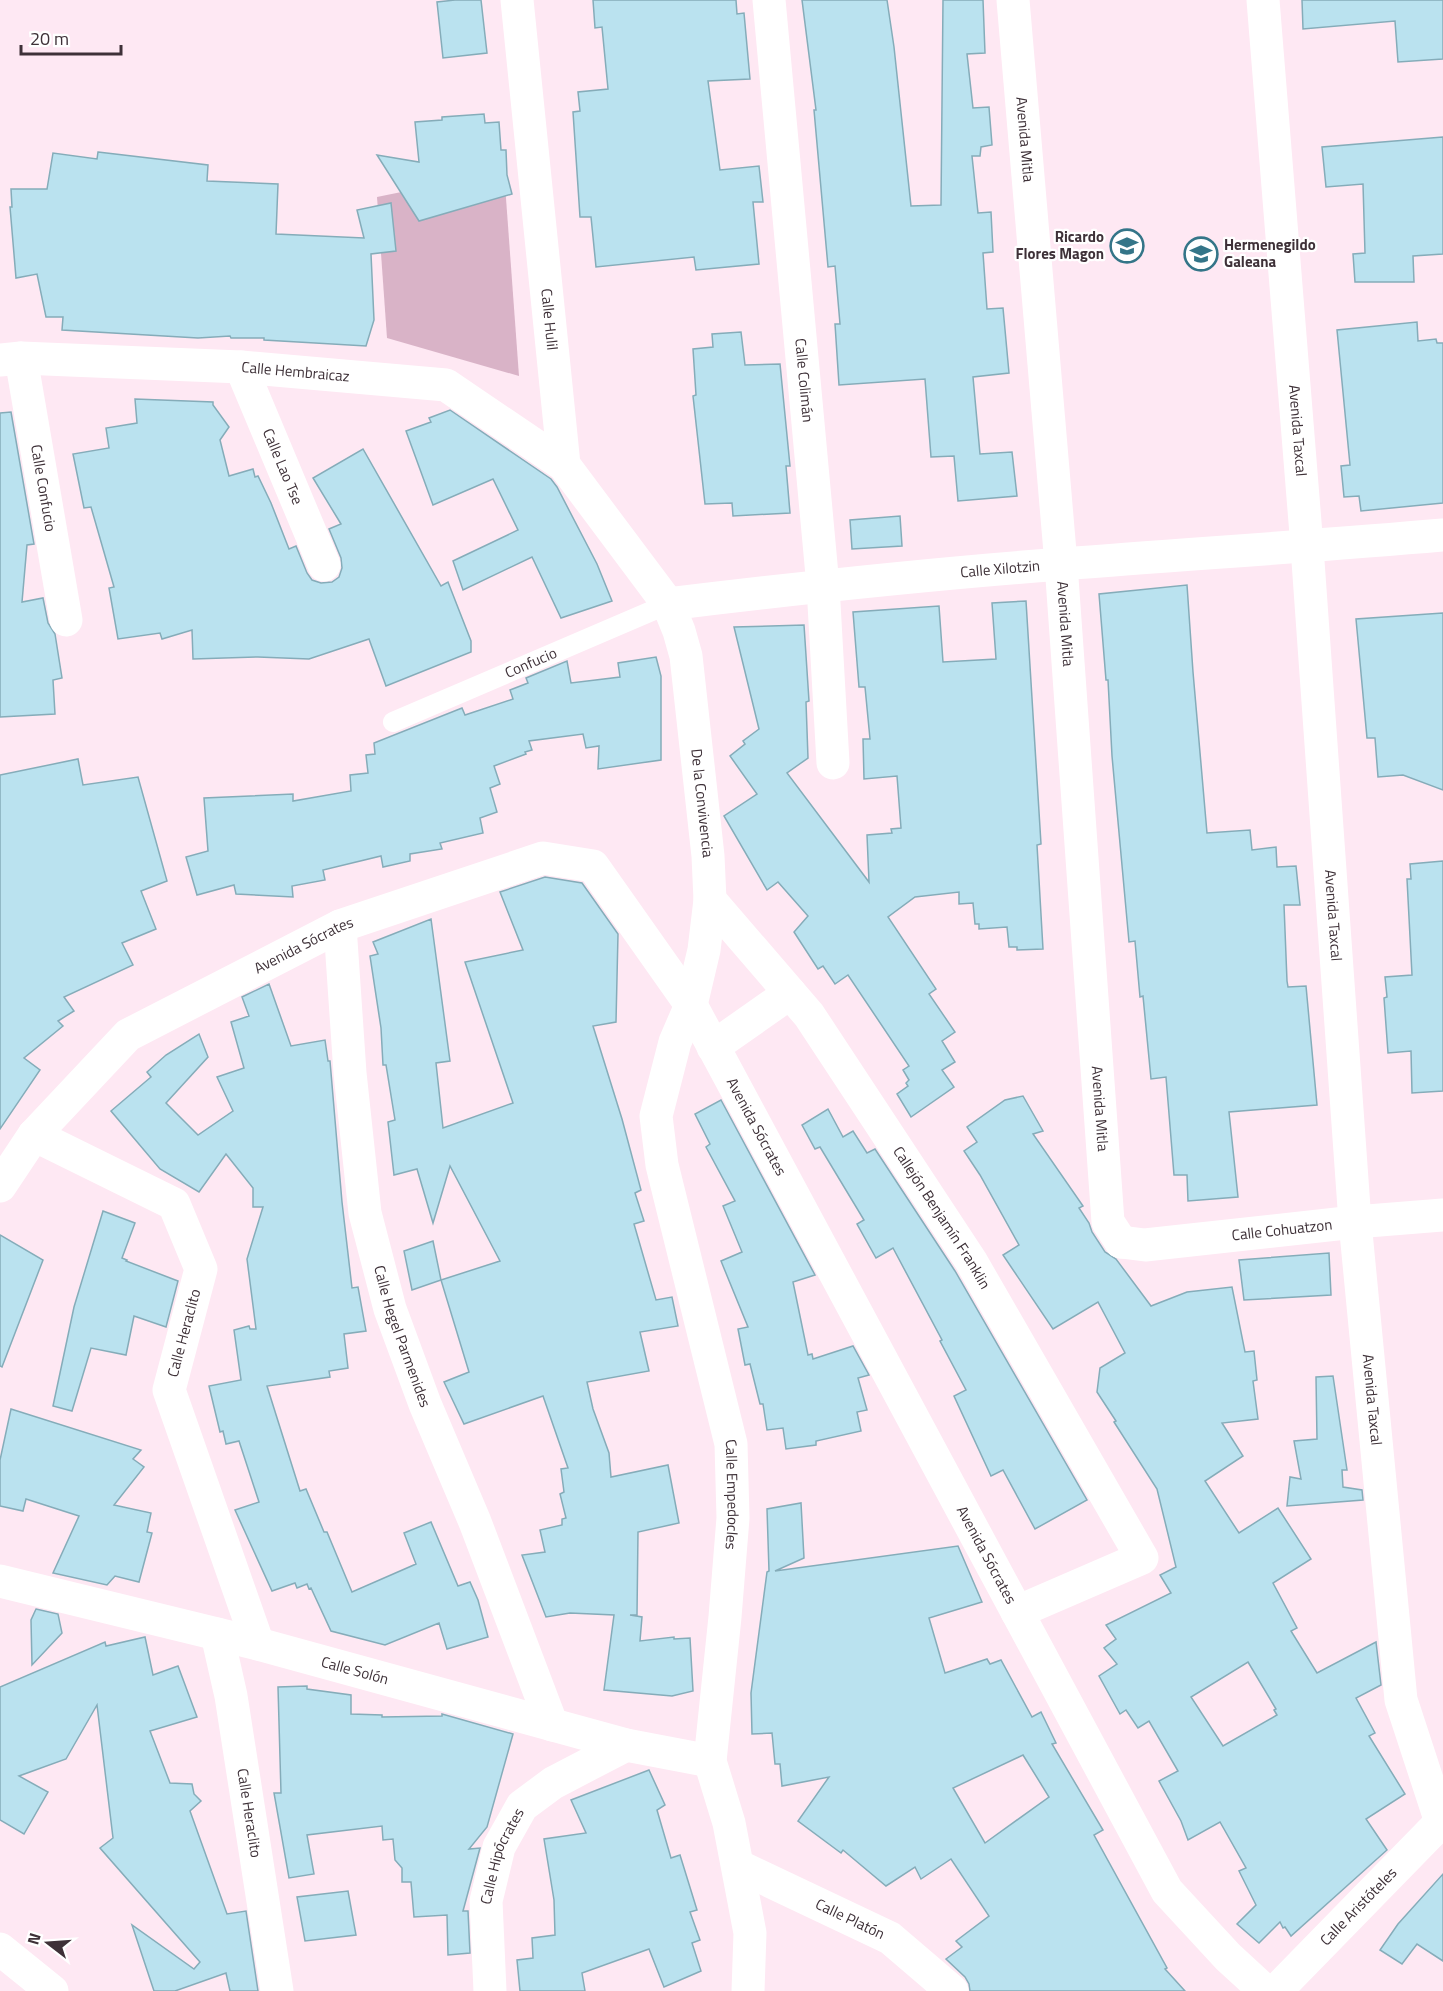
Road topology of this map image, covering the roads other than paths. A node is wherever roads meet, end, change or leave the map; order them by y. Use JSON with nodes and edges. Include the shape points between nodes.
{"nodes":[{"id":1,"x":517,"y":0,"type":"edge"},
{"id":2,"x":769,"y":0,"type":"edge"},
{"id":3,"x":1013,"y":0,"type":"edge"},
{"id":4,"x":1263,"y":0,"type":"edge"},
{"id":5,"x":10,"y":359,"type":"edge"},
{"id":6,"x":241,"y":367,"type":"junction"},
{"id":7,"x":564,"y":465,"type":"junction"},
{"id":8,"x":1443,"y":535,"type":"edge"},
{"id":9,"x":1307,"y":547,"type":"junction"},
{"id":10,"x":324,"y":564,"type":"dead end"},
{"id":11,"x":1061,"y":564,"type":"junction"},
{"id":12,"x":823,"y":586,"type":"junction"},
{"id":13,"x":668,"y":604,"type":"junction"},
{"id":14,"x":66,"y":620,"type":"dead end"},
{"id":15,"x":393,"y":722,"type":"dead end"},
{"id":16,"x":833,"y":763,"type":"dead end"},
{"id":17,"x":710,"y":900,"type":"junction"},
{"id":18,"x":340,"y":926,"type":"junction"},
{"id":19,"x":790,"y":993,"type":"junction"},
{"id":20,"x":691,"y":1005,"type":"junction"},
{"id":21,"x":713,"y":1047,"type":"junction"},
{"id":22,"x":34,"y":1135,"type":"junction"},
{"id":23,"x":0,"y":1186,"type":"edge"},
{"id":24,"x":1443,"y":1215,"type":"edge"},
{"id":25,"x":1355,"y":1222,"type":"junction"},
{"id":26,"x":1121,"y":1242,"type":"joint"},
{"id":27,"x":0,"y":1581,"type":"edge"},
{"id":28,"x":1017,"y":1611,"type":"junction"},
{"id":29,"x":217,"y":1634,"type":"junction"},
{"id":30,"x":258,"y":1644,"type":"junction"},
{"id":31,"x":552,"y":1725,"type":"junction"},
{"id":32,"x":626,"y":1745,"type":"junction"},
{"id":33,"x":710,"y":1761,"type":"junction"},
{"id":34,"x":1442,"y":1823,"type":"edge"},
{"id":35,"x":738,"y":1866,"type":"junction"},
{"id":36,"x":0,"y":1949,"type":"edge"},
{"id":37,"x":52,"y":1991,"type":"edge"},
{"id":38,"x":277,"y":1991,"type":"edge"},
{"id":39,"x":490,"y":1991,"type":"edge"},
{"id":40,"x":747,"y":1991,"type":"edge"},
{"id":41,"x":952,"y":1991,"type":"edge"},
{"id":42,"x":1265,"y":1991,"type":"edge"},
{"id":43,"x":1276,"y":1991,"type":"edge"}],
"edges":[{"from":1,"to":7,"type":"street","name":"Calle Hulil"},
{"from":2,"to":12,"type":"street","name":"Calle Colimán"},
{"from":3,"to":11,"type":"street","name":"Avenida Mitla"},
{"from":4,"to":9,"type":"street","name":"Avenida Taxcal"},
{"from":5,"to":6,"type":"street","name":"Calle Hembraicaz"},
{"from":5,"to":14,"type":"street","name":"Calle Confucio"},
{"from":6,"to":7,"type":"street","name":"Calle Hembraicaz","via":[[446,386]]},
{"from":6,"to":10,"type":"street","name":"Calle Lao Tse"},
{"from":7,"to":13,"type":"street"},
{"from":8,"to":9,"type":"street","name":"Calle Xilotzin"},
{"from":9,"to":11,"type":"street","name":"Calle Xilotzin"},
{"from":9,"to":25,"type":"street","name":"Avenida Taxcal"},
{"from":11,"to":12,"type":"street","name":"Calle Xilotzin"},
{"from":11,"to":26,"type":"street","name":"Avenida Mitla","via":[[1108,1222]]},
{"from":12,"to":13,"type":"street","name":"Calle Xilotzin"},
{"from":12,"to":16,"type":"street","name":"Calle Colimán"},
{"from":13,"to":15,"type":"lane","name":"Confucio"},
{"from":13,"to":17,"type":"street","name":"De la Convivencia","via":[[686,656]]},
{"from":17,"to":19,"type":"street","name":"Callejón Benjamín Franklin"},
{"from":17,"to":20,"type":"street","name":"De la Convivencia","via":[[705,950]]},
{"from":18,"to":20,"type":"street","name":"Avenida Sócrates","via":[[543,858],[593,866]]},
{"from":18,"to":22,"type":"street","name":"Avenida Sócrates","via":[[128,1035]]},
{"from":18,"to":31,"type":"street","name":"Calle Hegel Parmenides","via":[[364,1214],[390,1309]]},
{"from":19,"to":21,"type":"street"},
{"from":19,"to":28,"type":"street","name":"Callejón Benjamín Franklin","via":[[809,1015],[971,1261],[1142,1558]]},
{"from":20,"to":21,"type":"street","name":"Avenida Sócrates"},
{"from":20,"to":33,"type":"street","name":"Calle Empedocles","via":[[675,1042],[656,1116],[662,1165],[730,1444],[733,1518]]},
{"from":21,"to":28,"type":"street","name":"Avenida Sócrates"},
{"from":22,"to":23,"type":"street","name":"Avenida Sócrates"},
{"from":22,"to":30,"type":"street","name":"Calle Heraclito","via":[[174,1204],[201,1269],[169,1390]]},
{"from":24,"to":25,"type":"street","name":"Calle Cohuatzon"},
{"from":25,"to":26,"type":"street","name":"Calle Cohuatzon","via":[[1145,1245]]},
{"from":25,"to":34,"type":"street","name":"Avenida Taxcal","via":[[1401,1700]]},
{"from":27,"to":29,"type":"street","name":"Calle Solón"},
{"from":28,"to":42,"type":"street","name":"Avenida Sócrates","via":[[1167,1891]]},
{"from":29,"to":30,"type":"street","name":"Calle Solón"},
{"from":29,"to":38,"type":"street","name":"Calle Heraclito","via":[[231,1696]]},
{"from":30,"to":31,"type":"street","name":"Calle Solón"},
{"from":31,"to":32,"type":"street","name":"Calle Solón"},
{"from":32,"to":33,"type":"street","name":"Calle Solón"},
{"from":32,"to":39,"type":"street","name":"Calle Hipócrates","via":[[553,1783],[522,1806],[499,1847],[486,1901]]},
{"from":33,"to":35,"type":"street","name":"Calle Empedocles"},
{"from":34,"to":43,"type":"street","name":"Calle Aristóteles"},
{"from":35,"to":40,"type":"street","name":"Calle Empedocles","via":[[750,1933]]},
{"from":35,"to":41,"type":"street","name":"Calle Platón","via":[[890,1938]]},
{"from":36,"to":37,"type":"street"}]}
